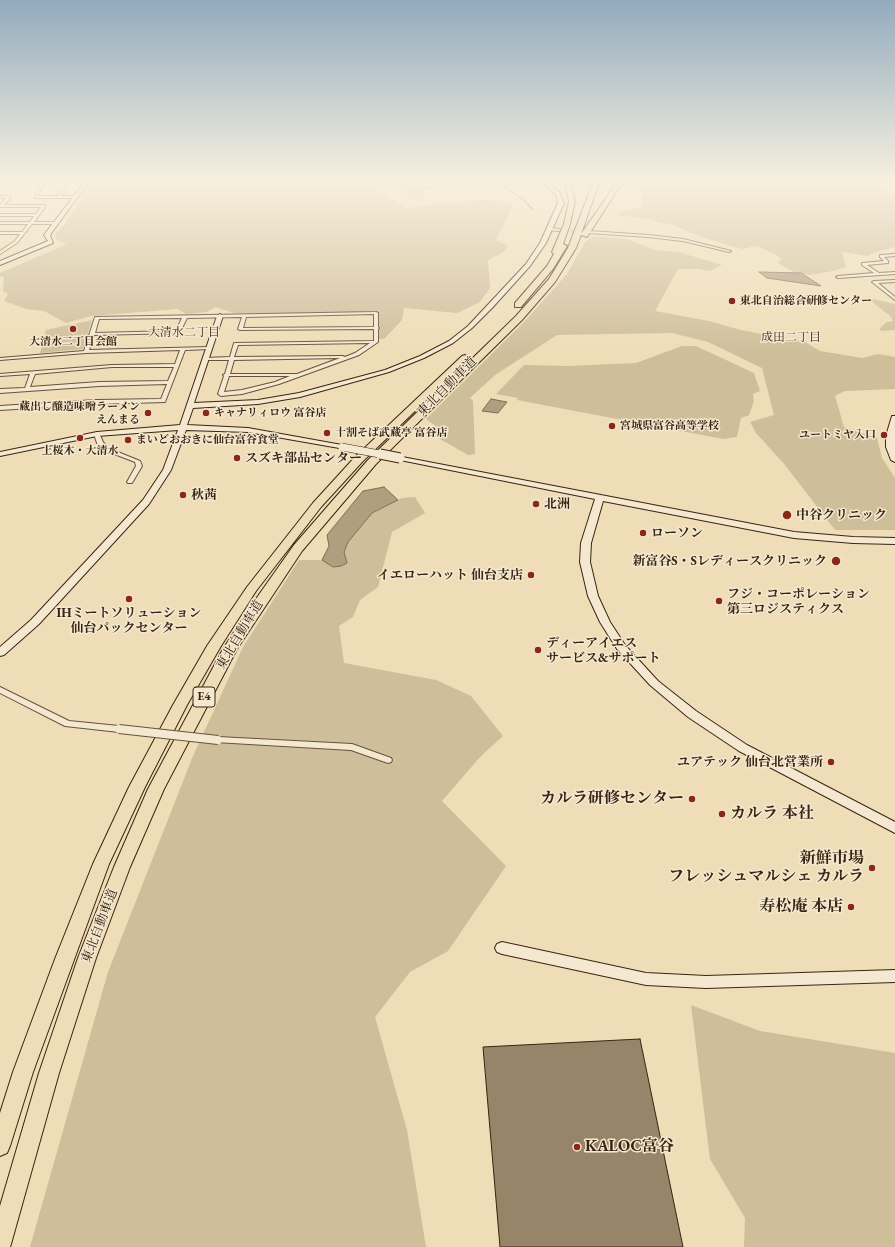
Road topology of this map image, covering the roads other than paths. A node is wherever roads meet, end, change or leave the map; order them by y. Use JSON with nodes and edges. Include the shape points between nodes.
{"nodes":[{"id":1,"x":19,"y":238,"type":"edge"},
{"id":2,"x":49,"y":238,"type":"edge"},
{"id":3,"x":544,"y":238,"type":"edge"},
{"id":4,"x":561,"y":238,"type":"edge"},
{"id":5,"x":566,"y":238,"type":"edge"},
{"id":6,"x":576,"y":238,"type":"edge"},
{"id":7,"x":582,"y":238,"type":"edge"},
{"id":8,"x":667,"y":238,"type":"edge"},
{"id":9,"x":572,"y":248,"type":"junction"},
{"id":10,"x":728,"y":251,"type":"dead end"},
{"id":11,"x":0,"y":253,"type":"edge"},
{"id":12,"x":895,"y":255,"type":"edge"},
{"id":13,"x":0,"y":263,"type":"edge"},
{"id":14,"x":550,"y":267,"type":"junction"},
{"id":15,"x":895,"y":273,"type":"edge"},
{"id":16,"x":878,"y":274,"type":"junction"},
{"id":17,"x":838,"y":277,"type":"dead end"},
{"id":18,"x":895,"y":281,"type":"edge"},
{"id":19,"x":895,"y":299,"type":"edge"},
{"id":20,"x":220,"y":316,"type":"junction"},
{"id":21,"x":244,"y":316,"type":"junction"},
{"id":22,"x":185,"y":317,"type":"junction"},
{"id":23,"x":377,"y":328,"type":"junction"},
{"id":24,"x":92,"y":334,"type":"junction"},
{"id":25,"x":376,"y":342,"type":"junction"},
{"id":26,"x":208,"y":348,"type":"junction"},
{"id":27,"x":183,"y":349,"type":"junction"},
{"id":28,"x":86,"y":352,"type":"junction"},
{"id":29,"x":348,"y":357,"type":"junction"},
{"id":30,"x":0,"y":359,"type":"edge"},
{"id":31,"x":205,"y":359,"type":"junction"},
{"id":32,"x":230,"y":359,"type":"junction"},
{"id":33,"x":176,"y":365,"type":"junction"},
{"id":34,"x":33,"y":372,"type":"junction"},
{"id":35,"x":0,"y":374,"type":"edge"},
{"id":36,"x":303,"y":375,"type":"junction"},
{"id":37,"x":225,"y":376,"type":"junction"},
{"id":38,"x":170,"y":382,"type":"junction"},
{"id":39,"x":27,"y":388,"type":"junction"},
{"id":40,"x":0,"y":391,"type":"edge"},
{"id":41,"x":189,"y":406,"type":"junction"},
{"id":42,"x":0,"y":408,"type":"edge"},
{"id":43,"x":895,"y":418,"type":"edge"},
{"id":44,"x":182,"y":427,"type":"junction"},
{"id":45,"x":97,"y":434,"type":"junction"},
{"id":46,"x":0,"y":454,"type":"edge"},
{"id":47,"x":895,"y":460,"type":"edge"},
{"id":48,"x":130,"y":482,"type":"dead end"},
{"id":49,"x":600,"y":498,"type":"junction"},
{"id":50,"x":895,"y":541,"type":"edge"},
{"id":51,"x":0,"y":653,"type":"edge"},
{"id":52,"x":0,"y":690,"type":"edge"},
{"id":53,"x":388,"y":760,"type":"dead end"},
{"id":54,"x":895,"y":828,"type":"edge"},
{"id":55,"x":502,"y":948,"type":"dead end"},
{"id":56,"x":895,"y":976,"type":"edge"},
{"id":57,"x":0,"y":1146,"type":"edge"},
{"id":58,"x":0,"y":1244,"type":"edge"}],
"edges":[{"from":1,"to":11,"type":"street"},
{"from":2,"to":13,"type":"street","via":[[51,242]]},
{"from":3,"to":41,"type":"street","via":[[528,265],[491,306],[470,327],[439,350],[388,371],[300,395],[252,403]]},
{"from":4,"to":14,"type":"highway"},
{"from":5,"to":14,"type":"highway","name":"東北自動車道","number":"E4"},
{"from":6,"to":9,"type":"highway","name":"東北自動車道","number":"E4"},
{"from":7,"to":9,"type":"highway"},
{"from":8,"to":10,"type":"street"},
{"from":9,"to":58,"type":"highway","name":"東北自動車道","number":"E4","via":[[552,280],[527,308],[372,462],[331,509],[298,548],[230,649],[156,789],[122,867],[87,958],[49,1073]]},
{"from":12,"to":16,"type":"street","via":[[881,256],[887,262],[864,264]]},
{"from":14,"to":57,"type":"highway","name":"東北自動車道","number":"E4","via":[[509,316],[375,442],[317,505],[276,556],[214,646],[144,773],[101,864],[44,1016]]},
{"from":15,"to":16,"type":"street"},
{"from":16,"to":17,"type":"street"},
{"from":18,"to":19,"type":"street","via":[[874,282]]},
{"from":20,"to":21,"type":"street"},
{"from":20,"to":22,"type":"street"},
{"from":20,"to":26,"type":"street"},
{"from":21,"to":23,"type":"street","via":[[376,313]]},
{"from":21,"to":23,"type":"street","via":[[240,329]]},
{"from":22,"to":24,"type":"street","via":[[178,332]]},
{"from":22,"to":24,"type":"street","via":[[97,318]]},
{"from":23,"to":25,"type":"street"},
{"from":24,"to":28,"type":"street"},
{"from":25,"to":29,"type":"street"},
{"from":25,"to":32,"type":"street","via":[[236,344]]},
{"from":26,"to":27,"type":"street"},
{"from":26,"to":31,"type":"street"},
{"from":27,"to":28,"type":"street"},
{"from":27,"to":33,"type":"street"},
{"from":28,"to":30,"type":"street"},
{"from":29,"to":32,"type":"street"},
{"from":29,"to":36,"type":"street"},
{"from":31,"to":32,"type":"street"},
{"from":31,"to":41,"type":"street"},
{"from":32,"to":37,"type":"street"},
{"from":33,"to":34,"type":"street","via":[[112,366]]},
{"from":33,"to":38,"type":"street"},
{"from":34,"to":35,"type":"street"},
{"from":34,"to":39,"type":"street"},
{"from":36,"to":37,"type":"street"},
{"from":36,"to":37,"type":"street","via":[[262,388],[221,394]]},
{"from":38,"to":39,"type":"street"},
{"from":38,"to":42,"type":"street","via":[[163,401]]},
{"from":39,"to":40,"type":"street"},
{"from":41,"to":44,"type":"street"},
{"from":43,"to":47,"type":"street","via":[[890,447]]},
{"from":44,"to":45,"type":"street"},
{"from":44,"to":49,"type":"street","bridge":true,"via":[[248,430],[342,446]]},
{"from":44,"to":51,"type":"street","via":[[167,470],[146,502],[26,631]]},
{"from":45,"to":46,"type":"street"},
{"from":45,"to":48,"type":"street","via":[[100,443],[106,449],[137,461],[139,466]]},
{"from":49,"to":50,"type":"street","via":[[794,535]]},
{"from":49,"to":54,"type":"street","via":[[586,543],[585,562],[593,596],[604,622],[621,647],[660,687],[692,714],[743,748]]},
{"from":52,"to":53,"type":"street","bridge":true,"via":[[68,724],[218,740],[352,747]]},
{"from":55,"to":56,"type":"street","via":[[646,979],[680,982]]}]}
